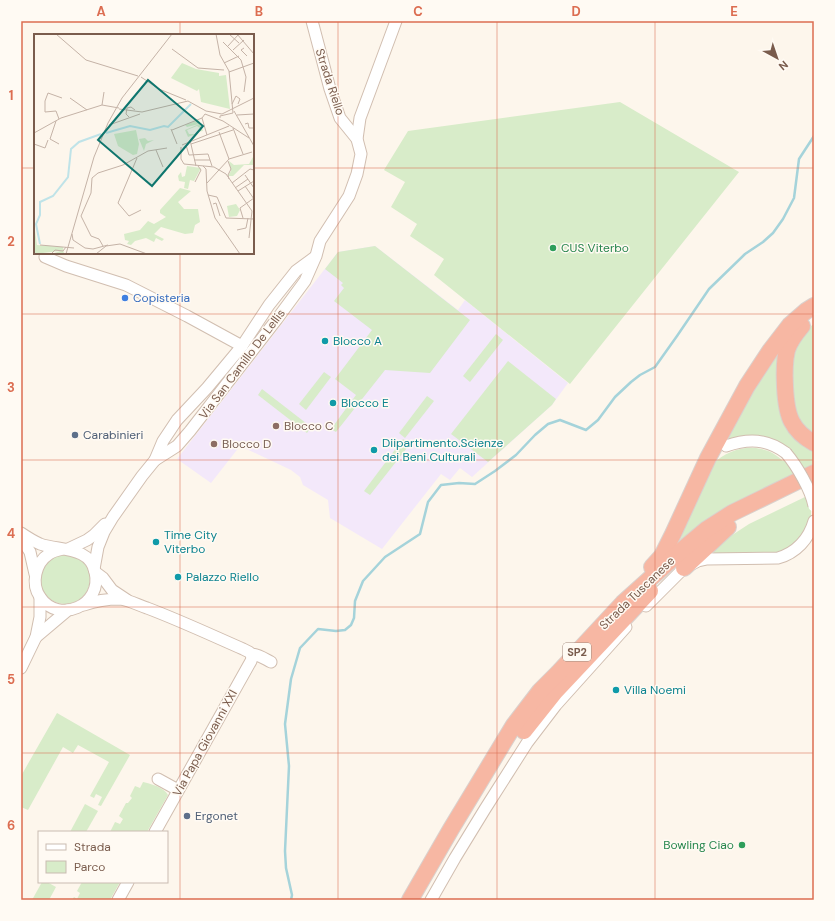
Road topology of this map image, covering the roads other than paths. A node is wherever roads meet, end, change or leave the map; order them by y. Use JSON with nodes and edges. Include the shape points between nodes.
{"nodes":[{"id":1,"x":312,"y":21,"type":"edge"},
{"id":2,"x":396,"y":21,"type":"edge"},
{"id":3,"x":357,"y":140,"type":"junction"},
{"id":4,"x":316,"y":256,"type":"junction"},
{"id":5,"x":45,"y":257,"type":"dead end"},
{"id":6,"x":814,"y":306,"type":"edge"},
{"id":7,"x":814,"y":317,"type":"edge"},
{"id":8,"x":242,"y":346,"type":"junction"},
{"id":9,"x":814,"y":444,"type":"edge"},
{"id":10,"x":726,"y":446,"type":"joint"},
{"id":11,"x":708,"y":458,"type":"junction"},
{"id":12,"x":155,"y":460,"type":"junction"},
{"id":13,"x":814,"y":473,"type":"edge"},
{"id":14,"x":814,"y":484,"type":"edge"},
{"id":15,"x":814,"y":506,"type":"edge"},
{"id":16,"x":113,"y":517,"type":"junction"},
{"id":17,"x":814,"y":522,"type":"edge"},
{"id":18,"x":728,"y":527,"type":"junction"},
{"id":19,"x":21,"y":533,"type":"edge"},
{"id":20,"x":21,"y":538,"type":"edge"},
{"id":21,"x":65,"y":549,"type":"junction"},
{"id":22,"x":684,"y":568,"type":"junction"},
{"id":23,"x":95,"y":571,"type":"junction"},
{"id":24,"x":35,"y":574,"type":"junction"},
{"id":25,"x":631,"y":596,"type":"junction"},
{"id":26,"x":40,"y":597,"type":"junction"},
{"id":27,"x":129,"y":601,"type":"junction"},
{"id":28,"x":83,"y":605,"type":"junction"},
{"id":29,"x":68,"y":610,"type":"junction"},
{"id":30,"x":36,"y":637,"type":"junction"},
{"id":31,"x":251,"y":654,"type":"junction"},
{"id":32,"x":271,"y":662,"type":"dead end"},
{"id":33,"x":21,"y":668,"type":"edge"},
{"id":34,"x":158,"y":779,"type":"dead end"},
{"id":35,"x":178,"y":790,"type":"junction"},
{"id":36,"x":156,"y":831,"type":"edge"},
{"id":37,"x":127,"y":883,"type":"edge"},
{"id":38,"x":118,"y":900,"type":"edge"},
{"id":39,"x":410,"y":900,"type":"edge"},
{"id":40,"x":421,"y":900,"type":"edge"},
{"id":41,"x":432,"y":900,"type":"edge"}],
"edges":[{"from":1,"to":3,"type":"street","name":"Strada Riello","via":[[340,118]]},
{"from":2,"to":3,"type":"street","name":"Strada Riello","via":[[360,118]]},
{"from":3,"to":4,"type":"street","name":"Via San Camillo De Lellis","via":[[361,154],[357,174],[349,196],[320,241]]},
{"from":4,"to":8,"type":"street","name":"Via San Camillo De Lellis","via":[[296,271],[269,305]]},
{"from":4,"to":12,"type":"street","name":"Via San Camillo De Lellis","via":[[305,281],[190,431],[177,446]]},
{"from":5,"to":8,"type":"street","via":[[126,285]]},
{"from":6,"to":11,"type":"highway","via":[[790,325],[770,351],[747,386]]},
{"from":7,"to":9,"type":"highway","via":[[796,333],[787,349],[785,382],[792,423]]},
{"from":8,"to":12,"type":"street","name":"Via San Camillo De Lellis","via":[[177,420]]},
{"from":10,"to":11,"type":"highway"},
{"from":10,"to":15,"type":"street","bridge":true,"via":[[758,441],[781,449],[797,468]]},
{"from":11,"to":25,"type":"highway","via":[[662,556],[643,576]]},
{"from":12,"to":16,"type":"street","name":"Via San Camillo De Lellis"},
{"from":13,"to":25,"type":"highway","name":"Strada Tuscanese","number":"SP2","via":[[732,512],[682,550]]},
{"from":14,"to":18,"type":"highway","name":"Strada Tuscanese","number":"SP2"},
{"from":16,"to":21,"type":"street","name":"Via San Camillo De Lellis","via":[[87,540]]},
{"from":16,"to":23,"type":"street","name":"Via San Camillo De Lellis","via":[[98,547]]},
{"from":17,"to":22,"type":"street","via":[[805,540],[786,556],[707,559]]},
{"from":18,"to":22,"type":"highway"},
{"from":18,"to":40,"type":"highway","name":"Strada Tuscanese","number":"SP2","via":[[688,556],[654,588],[555,692],[527,726],[448,851]]},
{"from":19,"to":21,"type":"street","via":[[39,543]]},
{"from":20,"to":24,"type":"street","via":[[30,552]]},
{"from":21,"to":23,"type":"street","via":[[85,556]]},
{"from":21,"to":24,"type":"street","via":[[48,554]]},
{"from":22,"to":41,"type":"street","name":"Strada Tuscanese","via":[[640,612],[537,729],[485,809]]},
{"from":23,"to":27,"type":"street","via":[[112,590]]},
{"from":23,"to":28,"type":"street","via":[[96,588]]},
{"from":24,"to":26,"type":"street","via":[[36,590]]},
{"from":25,"to":39,"type":"highway","name":"Strada Tuscanese","number":"SP2","via":[[540,691],[514,725]]},
{"from":26,"to":29,"type":"street","via":[[52,608]]},
{"from":26,"to":30,"type":"street"},
{"from":27,"to":28,"type":"street","via":[[108,600]]},
{"from":27,"to":31,"type":"street","via":[[160,612]]},
{"from":28,"to":29,"type":"street"},
{"from":29,"to":30,"type":"street"},
{"from":30,"to":33,"type":"street"},
{"from":31,"to":32,"type":"street"},
{"from":31,"to":35,"type":"street","name":"Via Papa Giovanni XXI","via":[[251,661]]},
{"from":34,"to":35,"type":"street"},
{"from":35,"to":36,"type":"street","name":"Via Papa Giovanni XXI"},
{"from":37,"to":38,"type":"street"}]}
